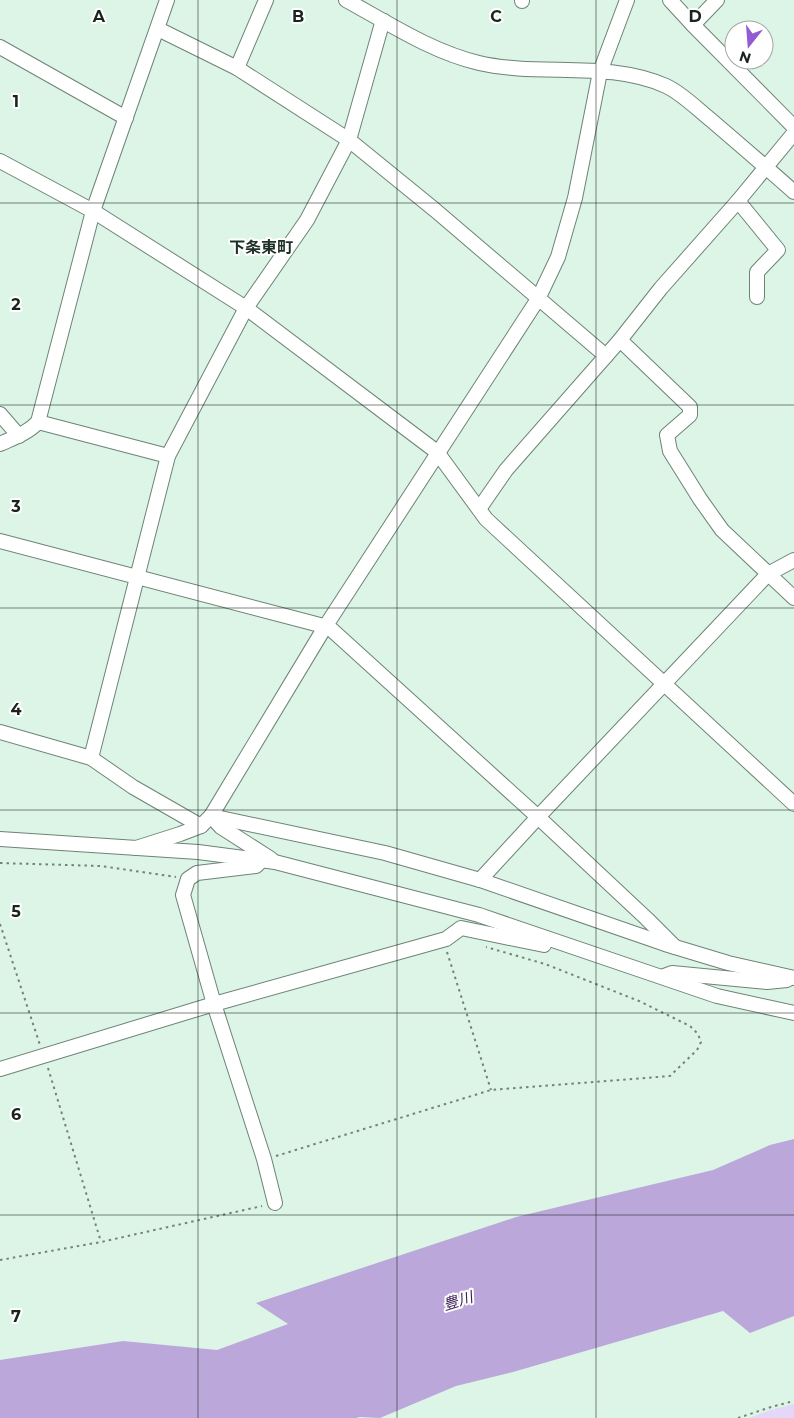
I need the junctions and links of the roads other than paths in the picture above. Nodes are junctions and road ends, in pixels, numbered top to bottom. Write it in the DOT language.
graph roads {
  1 [pos="168,0"];
  2 [pos="266,0"];
  3 [pos="346,0"];
  4 [pos="627,0"];
  5 [pos="670,0"];
  6 [pos="717,0"];
  7 [pos="384,21"];
  8 [pos="693,25"];
  9 [pos="158,29"];
  10 [pos="3,54"];
  11 [pos="237,68"];
  12 [pos="600,72"];
  13 [pos="126,118"];
  14 [pos="794,127"];
  15 [pos="794,133"];
  16 [pos="349,140"];
  17 [pos="0,161"];
  18 [pos="766,166"];
  19 [pos="794,192"];
  20 [pos="738,201"];
  21 [pos="93,211"];
  22 [pos="757,297"];
  23 [pos="538,298"];
  24 [pos="246,308"];
  25 [pos="620,340"];
  26 [pos="606,356"];
  27 [pos="0,414"];
  28 [pos="38,422"];
  29 [pos="19,436"];
  30 [pos="0,444"];
  31 [pos="437,452"];
  32 [pos="168,456"];
  33 [pos="479,509"];
  34 [pos="0,541"];
  35 [pos="794,560"];
  36 [pos="768,574"];
  37 [pos="137,577"];
  38 [pos="794,598"];
  39 [pos="325,627"];
  40 [pos="663,684"];
  41 [pos="0,732"];
  42 [pos="91,758"];
  43 [pos="794,804"];
  44 [pos="211,816"];
  45 [pos="538,817"];
  46 [pos="201,826"];
  47 [pos="0,839"];
  48 [pos="136,848"];
  49 [pos="269,861"];
  50 [pos="480,880"];
  51 [pos="570,946"];
  52 [pos="675,947"];
  53 [pos="661,978"];
  54 [pos="794,978"];
  55 [pos="214,1004"];
  56 [pos="794,1013"];
  57 [pos="0,1069"];
  58 [pos="276,1203"];
  1 -- 9 [label="street"];
  2 -- 11 [label="street"];
  3 -- 7 [label="street"];
  4 -- 12 [label="street"];
  5 -- 8 [label="street"];
  6 -- 8 [label="street"];
  7 -- 12 [label="street"];
  7 -- 16 [label="street"];
  8 -- 14 [label="street"];
  9 -- 11 [label="street"];
  9 -- 13 [label="street"];
  10 -- 13 [label="street"];
  11 -- 16 [label="street"];
  12 -- 18 [label="street"];
  12 -- 23 [label="street"];
  13 -- 21 [label="street"];
  15 -- 18 [label="street"];
  16 -- 23 [label="street"];
  16 -- 24 [label="street"];
  17 -- 21 [label="street"];
  18 -- 19 [label="street"];
  18 -- 20 [label="street"];
  20 -- 22 [label="street"];
  20 -- 25 [label="street"];
  21 -- 24 [label="street"];
  21 -- 28 [label="street"];
  23 -- 26 [label="street"];
  23 -- 31 [label="street"];
  24 -- 31 [label="street"];
  24 -- 32 [label="street"];
  25 -- 26 [label="street"];
  25 -- 36 [label="street"];
  26 -- 33 [label="street"];
  27 -- 29 [label="street"];
  28 -- 29 [label="street"];
  28 -- 32 [label="street"];
  29 -- 30 [label="street"];
  31 -- 33 [label="street"];
  31 -- 39 [label="street"];
  32 -- 37 [label="street"];
  33 -- 40 [label="street"];
  34 -- 37 [label="street"];
  35 -- 36 [label="street"];
  36 -- 38 [label="street"];
  36 -- 40 [label="street"];
  37 -- 39 [label="street"];
  37 -- 42 [label="street"];
  39 -- 44 [label="street"];
  39 -- 45 [label="street"];
  40 -- 43 [label="street"];
  40 -- 45 [label="street"];
  41 -- 42 [label="street"];
  42 -- 46 [label="street"];
  44 -- 46 [label="street"];
  44 -- 49 [label="street"];
  44 -- 50 [label="street"];
  45 -- 50 [label="street"];
  45 -- 52 [label="street"];
  46 -- 48 [label="street"];
  47 -- 48 [label="street"];
  48 -- 49 [label="street"];
  49 -- 51 [label="street"];
  49 -- 55 [label="street"];
  50 -- 52 [label="street"];
  51 -- 53 [label="street"];
  51 -- 55 [label="street"];
  52 -- 54 [label="street"];
  53 -- 54 [label="street"];
  53 -- 56 [label="street"];
  55 -- 57 [label="street"];
  55 -- 58 [label="street"];
}
